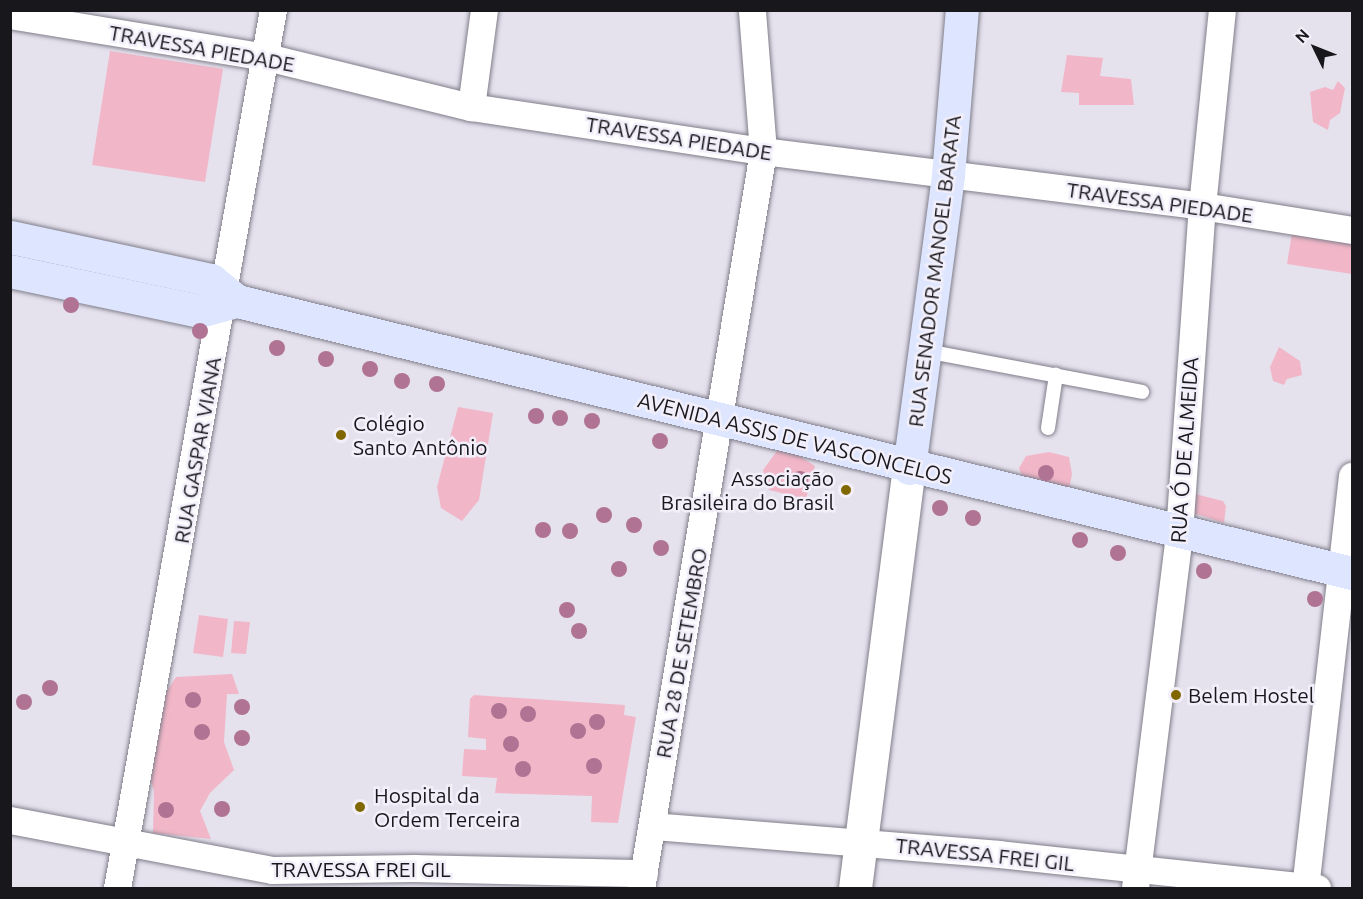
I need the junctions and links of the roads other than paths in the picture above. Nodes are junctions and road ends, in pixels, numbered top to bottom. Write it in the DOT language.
graph roads {
  1 [pos="273,10"];
  2 [pos="484,10"];
  3 [pos="752,10"];
  4 [pos="962,10"];
  5 [pos="1222,10"];
  6 [pos="10,15"];
  7 [pos="267,57"];
  8 [pos="471,107"];
  9 [pos="763,151"];
  10 [pos="948,175"];
  11 [pos="1202,206"];
  12 [pos="1353,230"];
  13 [pos="10,237"];
  14 [pos="10,271"];
  15 [pos="229,300"];
  16 [pos="926,351"];
  17 [pos="1056,375"];
  18 [pos="1142,392"];
  19 [pos="721,417"];
  20 [pos="1048,428"];
  21 [pos="909,468"];
  22 [pos="1353,476"];
  23 [pos="1179,533"];
  24 [pos="1346,571"];
  25 [pos="10,820"];
  26 [pos="652,826"];
  27 [pos="125,840"];
  28 [pos="859,842"];
  29 [pos="272,879"];
  30 [pos="1136,879"];
  31 [pos="643,881"];
  32 [pos="117,888"];
  33 [pos="855,888"];
  34 [pos="1309,888"];
  1 -- 7 [label="street, RUA GASPAR VIANA"];
  2 -- 8 [label="street"];
  3 -- 9 [label="street, RUA 28 DE SETEMBRO"];
  4 -- 10 [label="main road, RUA SENADOR MANOEL BARATA"];
  5 -- 11 [label="street, RUA Ó DE ALMEIDA"];
  6 -- 7 [label="street, TRAVESSA PIEDADE"];
  7 -- 8 [label="street, TRAVESSA PIEDADE"];
  7 -- 15 [label="street, RUA GASPAR VIANA"];
  8 -- 9 [label="street, TRAVESSA PIEDADE"];
  9 -- 10 [label="street, TRAVESSA PIEDADE"];
  9 -- 19 [label="street, RUA 28 DE SETEMBRO"];
  10 -- 11 [label="street, TRAVESSA PIEDADE"];
  10 -- 16 [label="main road, RUA SENADOR MANOEL BARATA"];
  11 -- 12 [label="street, TRAVESSA PIEDADE"];
  11 -- 23 [label="street, RUA Ó DE ALMEIDA"];
  13 -- 15 [label="main road, AVENIDA ASSIS DE VASCONCELOS"];
  14 -- 15 [label="main road, AVENIDA ASSIS DE VASCONCELOS"];
  15 -- 19 [label="main road, AVENIDA ASSIS DE VASCONCELOS"];
  15 -- 27 [label="street, RUA GASPAR VIANA"];
  16 -- 17 [label="lane"];
  16 -- 21 [label="main road, RUA SENADOR MANOEL BARATA"];
  17 -- 18 [label="lane"];
  17 -- 20 [label="lane"];
  19 -- 21 [label="main road, AVENIDA ASSIS DE VASCONCELOS"];
  19 -- 26 [label="street, RUA 28 DE SETEMBRO"];
  21 -- 23 [label="main road, AVENIDA ASSIS DE VASCONCELOS"];
  21 -- 28 [label="main road, RUA SENADOR MANOEL BARATA"];
  22 -- 24 [label="street"];
  23 -- 24 [label="main road, AVENIDA ASSIS DE VASCONCELOS"];
  23 -- 30 [label="street, RUA Ó DE ALMEIDA"];
  24 -- 34 [label="street"];
  25 -- 27 [label="street, TRAVESSA FREI GIL"];
  26 -- 28 [label="street, TRAVESSA FREI GIL"];
  26 -- 31 [label="street, RUA 28 DE SETEMBRO"];
  27 -- 29 [label="street, TRAVESSA FREI GIL"];
  27 -- 32 [label="street, RUA GASPAR VIANA"];
  28 -- 30 [label="street, TRAVESSA FREI GIL"];
  28 -- 33 [label="main road, RUA SENADOR MANOEL BARATA"];
  29 -- 31 [label="street, TRAVESSA FREI GIL"];
  30 -- 34 [label="street, TRAVESSA FREI GIL"];
}
